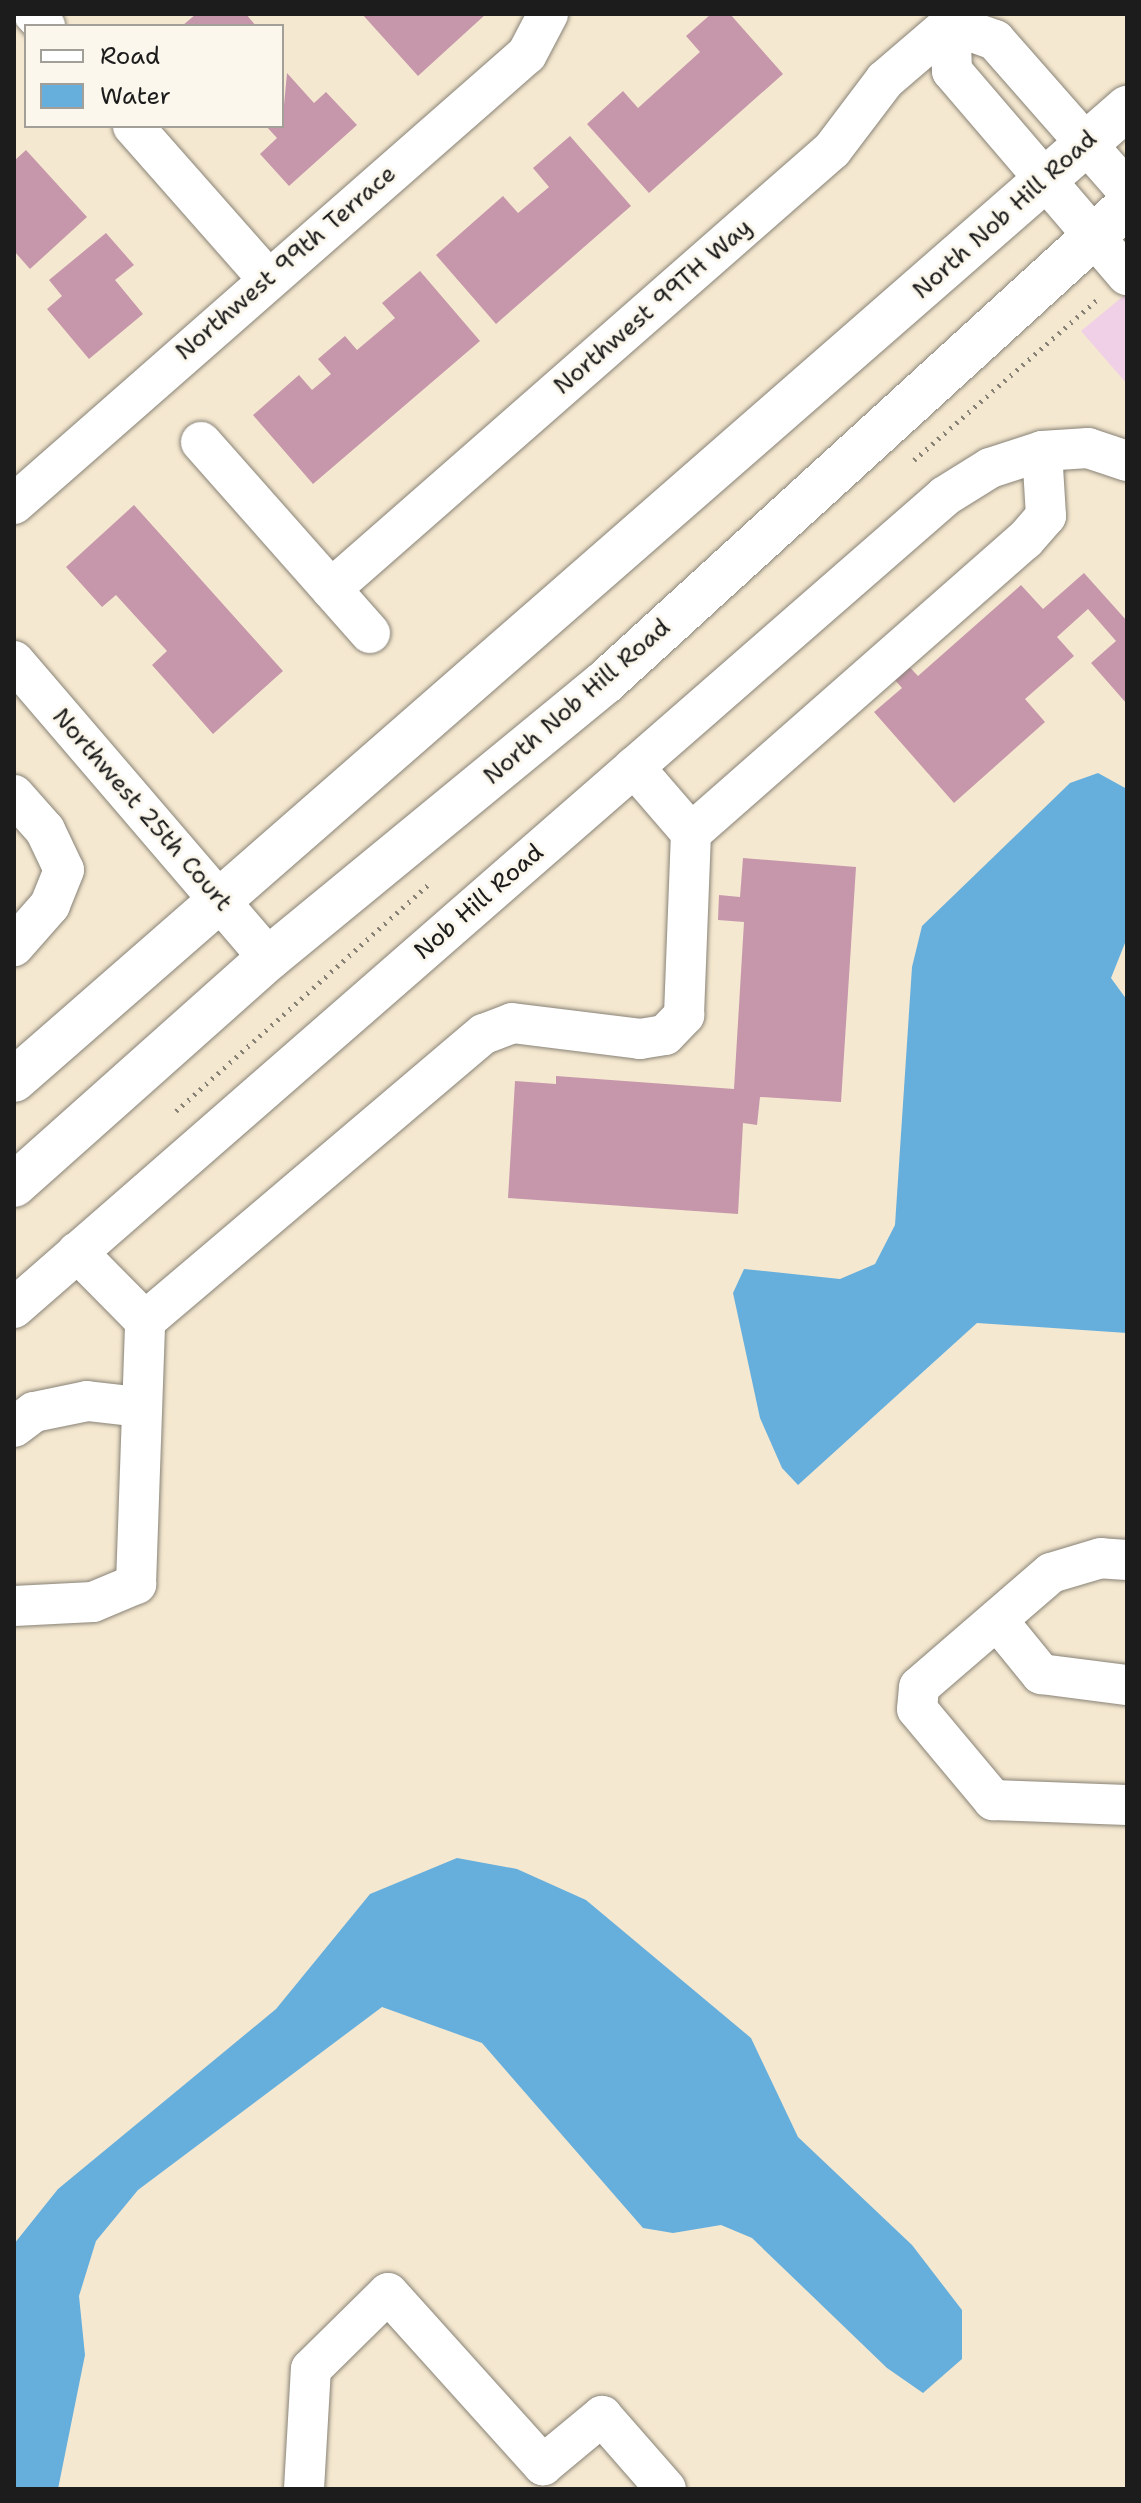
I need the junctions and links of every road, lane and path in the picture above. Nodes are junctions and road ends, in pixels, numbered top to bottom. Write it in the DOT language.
graph roads {
  1 [pos="548,14"];
  2 [pos="954,17"];
  3 [pos="1127,108"];
  4 [pos="135,128"];
  5 [pos="1086,144"];
  6 [pos="1043,182"];
  7 [pos="1127,190"];
  8 [pos="1127,206"];
  9 [pos="1092,237"];
  10 [pos="1127,275"];
  11 [pos="267,278"];
  12 [pos="201,442"];
  13 [pos="1042,451"];
  14 [pos="1127,461"];
  15 [pos="14,504"];
  16 [pos="331,589"];
  17 [pos="370,633"];
  18 [pos="14,661"];
  19 [pos="634,767"];
  20 [pos="14,795"];
  21 [pos="691,833"];
  22 [pos="221,901"];
  23 [pos="14,946"];
  24 [pos="269,958"];
  25 [pos="14,1080"];
  26 [pos="14,1185"];
  27 [pos="77,1252"];
  28 [pos="14,1308"];
  29 [pos="145,1321"];
  30 [pos="140,1407"];
  31 [pos="14,1427"];
  32 [pos="1127,1560"];
  33 [pos="14,1606"];
  34 [pos="997,1620"];
  35 [pos="1127,1685"];
  36 [pos="1127,1805"];
  37 [pos="543,2477"];
  38 [pos="304,2489"];
  39 [pos="666,2489"];
  1 -- 11 [label="street, Northwest 99th Terrace"];
  2 -- 5 [label="street"];
  2 -- 6 [label="street"];
  2 -- 16 [label="street, Northwest 99TH Way"];
  3 -- 5 [label="main road, North Nob Hill Road"];
  4 -- 11 [label="street"];
  5 -- 6 [label="main road, North Nob Hill Road"];
  5 -- 7 [label="street"];
  6 -- 9 [label="street"];
  6 -- 22 [label="main road, North Nob Hill Road"];
  8 -- 9 [label="main road, North Nob Hill Road"];
  9 -- 10 [label="street"];
  9 -- 24 [label="main road, North Nob Hill Road"];
  11 -- 15 [label="street, Northwest 99th Terrace"];
  12 -- 16 [label="street"];
  13 -- 14 [label="street, Nob Hill Road"];
  13 -- 19 [label="street, Nob Hill Road"];
  13 -- 21 [label="street"];
  16 -- 17 [label="street"];
  18 -- 22 [label="street, Northwest 25th Court"];
  19 -- 21 [label="street"];
  19 -- 27 [label="street, Nob Hill Road"];
  20 -- 23 [label="street"];
  21 -- 29 [label="street"];
  22 -- 24 [label="street, Northwest 25th Court"];
  22 -- 25 [label="main road, North Nob Hill Road"];
  24 -- 26 [label="main road, North Nob Hill Road"];
  27 -- 28 [label="street, Nob Hill Road"];
  27 -- 29 [label="street"];
  29 -- 30 [label="street"];
  30 -- 31 [label="street"];
  30 -- 33 [label="street"];
  32 -- 34 [label="street"];
  34 -- 35 [label="street"];
  34 -- 36 [label="street"];
  37 -- 38 [label="street"];
  37 -- 39 [label="street"];
}
